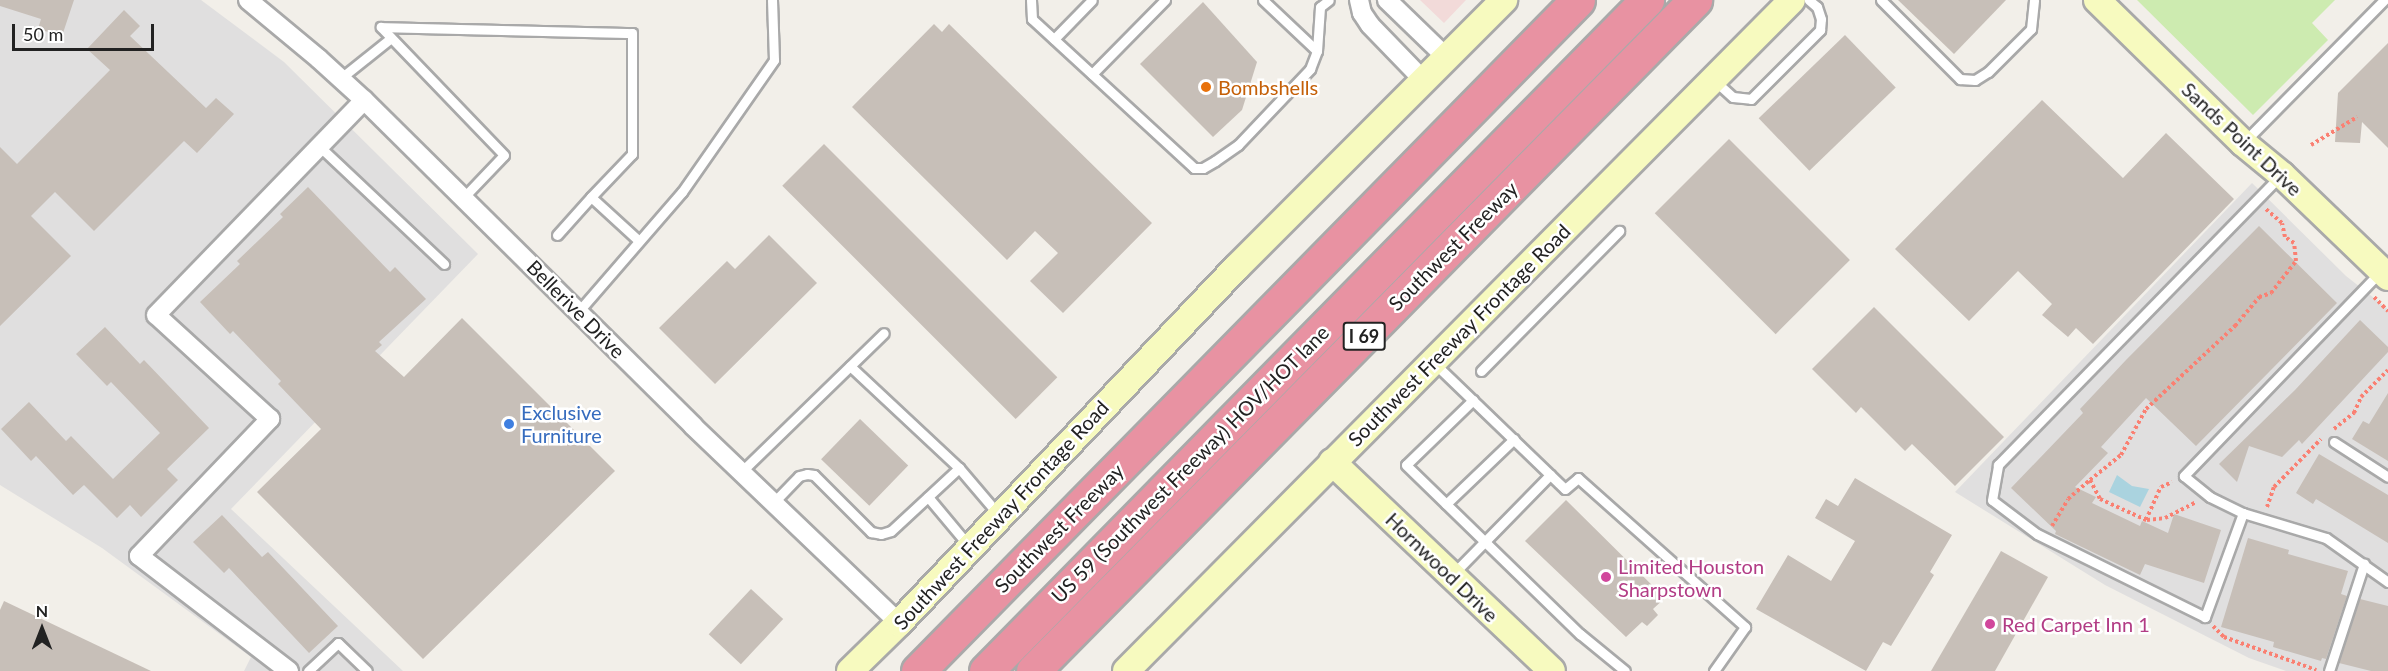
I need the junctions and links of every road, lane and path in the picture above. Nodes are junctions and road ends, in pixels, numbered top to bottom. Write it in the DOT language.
graph roads {
  1 [pos="248,0"];
  2 [pos="772,0"];
  3 [pos="1031,0"];
  4 [pos="1092,0"];
  5 [pos="1164,0"];
  6 [pos="1263,0"];
  7 [pos="1311,0"];
  8 [pos="1329,0"];
  9 [pos="1359,0"];
  10 [pos="1387,0"];
  11 [pos="1504,0"];
  12 [pos="1578,0"];
  13 [pos="1647,0"];
  14 [pos="1695,0"];
  15 [pos="1792,0"];
  16 [pos="1809,0"];
  17 [pos="1881,0"];
  18 [pos="2034,0"];
  19 [pos="2097,0"];
  20 [pos="2384,0"];
  21 [pos="1320,9"];
  22 [pos="391,38"];
  23 [pos="1054,39"];
  24 [pos="1317,51"];
  25 [pos="1447,58"];
  26 [pos="1092,74"];
  27 [pos="341,78"];
  28 [pos="1713,80"];
  29 [pos="1424,81"];
  30 [pos="364,100"];
  31 [pos="2357,117"];
  32 [pos="2243,143"];
  33 [pos="2311,145"];
  34 [pos="319,146"];
  35 [pos="2282,175"];
  36 [pos="591,197"];
  37 [pos="463,198"];
  38 [pos="2256,201"];
  39 [pos="1619,231"];
  40 [pos="557,236"];
  41 [pos="639,241"];
  42 [pos="444,264"];
  43 [pos="2378,278"];
  44 [pos="2388,311"];
  45 [pos="578,312"];
  46 [pos="884,333"];
  47 [pos="1433,361"];
  48 [pos="850,366"];
  49 [pos="2388,370"];
  50 [pos="1481,371"];
  51 [pos="1473,400"];
  52 [pos="1514,440"];
  53 [pos="2334,442"];
  54 [pos="1332,462"];
  55 [pos="959,468"];
  56 [pos="741,472"];
  57 [pos="1550,475"];
  58 [pos="2184,476"];
  59 [pos="2388,477"];
  60 [pos="2090,480"];
  61 [pos="2207,494"];
  62 [pos="928,497"];
  63 [pos="773,503"];
  64 [pos="1446,504"];
  65 [pos="2243,513"];
  66 [pos="1000,516"];
  67 [pos="2263,519"];
  68 [pos="2146,520"];
  69 [pos="2045,538"];
  70 [pos="1485,542"];
  71 [pos="971,548"];
  72 [pos="2364,564"];
  73 [pos="1451,576"];
  74 [pos="2388,582"];
  75 [pos="2205,617"];
  76 [pos="899,623"];
  77 [pos="289,671"];
  78 [pos="308,671"];
  79 [pos="366,671"];
  80 [pos="850,671"];
  81 [pos="918,671"];
  82 [pos="986,671"];
  83 [pos="1033,671"];
  84 [pos="1126,671"];
  85 [pos="1552,671"];
  86 [pos="1624,671"];
  87 [pos="1714,671"];
  88 [pos="2321,671"];
  89 [pos="2329,671"];
  1 -- 27 [label="street, Bellerive Drive"];
  2 -- 41 [label="lane"];
  3 -- 23 [label="lane"];
  4 -- 23 [label="lane"];
  5 -- 26 [label="lane"];
  6 -- 24 [label="lane"];
  7 -- 21 [label="lane"];
  8 -- 21 [label="lane"];
  9 -- 29 [label="street"];
  10 -- 25 [label="street"];
  11 -- 25 [label="main road, Southwest Freeway Frontage Road"];
  12 -- 81 [label="highway, Southwest Freeway"];
  13 -- 82 [label="highway, US 59 (Southwest Freeway) HOV/HOT lane"];
  14 -- 83 [label="highway, Southwest Freeway / I 69"];
  15 -- 28 [label="main road, Southwest Freeway Frontage Road"];
  16 -- 28 [label="lane"];
  17 -- 18 [label="lane"];
  19 -- 32 [label="main road, Sands Point Drive"];
  20 -- 32 [label="lane"];
  21 -- 24 [label="lane"];
  22 -- 27 [label="lane"];
  22 -- 36 [label="lane"];
  22 -- 37 [label="lane"];
  23 -- 26 [label="lane"];
  24 -- 26 [label="lane"];
  25 -- 29 [label="main road, Southwest Freeway Frontage Road"];
  27 -- 30 [label="street, Bellerive Drive"];
  28 -- 47 [label="main road, Southwest Freeway Frontage Road"];
  29 -- 66 [label="main road, Southwest Freeway Frontage Road"];
  30 -- 34 [label="street"];
  30 -- 37 [label="street, Bellerive Drive"];
  31 -- 33 [label="path"];
  32 -- 35 [label="main road, Sands Point Drive"];
  34 -- 42 [label="lane"];
  34 -- 77 [label="street"];
  35 -- 38 [label="lane"];
  35 -- 43 [label="main road, Sands Point Drive"];
  36 -- 40 [label="lane"];
  36 -- 41 [label="lane"];
  37 -- 45 [label="street, Bellerive Drive"];
  38 -- 60 [label="path"];
  38 -- 69 [label="lane"];
  39 -- 50 [label="lane"];
  41 -- 45 [label="lane"];
  43 -- 44 [label="path"];
  43 -- 58 [label="lane"];
  45 -- 56 [label="street, Bellerive Drive"];
  46 -- 48 [label="lane"];
  47 -- 51 [label="lane"];
  47 -- 54 [label="main road, Southwest Freeway Frontage Road"];
  48 -- 55 [label="lane"];
  48 -- 56 [label="lane"];
  49 -- 67 [label="path"];
  51 -- 52 [label="lane"];
  51 -- 64 [label="lane"];
  52 -- 57 [label="lane"];
  52 -- 64 [label="lane"];
  53 -- 59 [label="lane"];
  54 -- 73 [label="main road, Hornwood Drive"];
  54 -- 84 [label="main road, Southwest Freeway Frontage Road"];
  55 -- 62 [label="lane"];
  55 -- 66 [label="lane"];
  56 -- 63 [label="street, Bellerive Drive"];
  57 -- 70 [label="lane"];
  57 -- 87 [label="lane"];
  58 -- 61 [label="lane"];
  58 -- 68 [label="path"];
  60 -- 68 [label="path"];
  60 -- 69 [label="path"];
  61 -- 65 [label="lane"];
  61 -- 68 [label="path"];
  62 -- 63 [label="lane"];
  62 -- 71 [label="lane"];
  63 -- 76 [label="street, Bellerive Drive"];
  64 -- 70 [label="lane"];
  65 -- 67 [label="lane"];
  65 -- 75 [label="lane"];
  66 -- 71 [label="main road, Southwest Freeway Frontage Road"];
  67 -- 72 [label="lane"];
  69 -- 75 [label="lane"];
  70 -- 73 [label="lane"];
  70 -- 86 [label="lane"];
  71 -- 76 [label="main road, Southwest Freeway Frontage Road"];
  72 -- 74 [label="lane"];
  72 -- 89 [label="lane"];
  73 -- 85 [label="main road, Hornwood Drive"];
  75 -- 88 [label="path"];
  76 -- 80 [label="main road, Southwest Freeway Frontage Road"];
  78 -- 79 [label="lane"];
}
